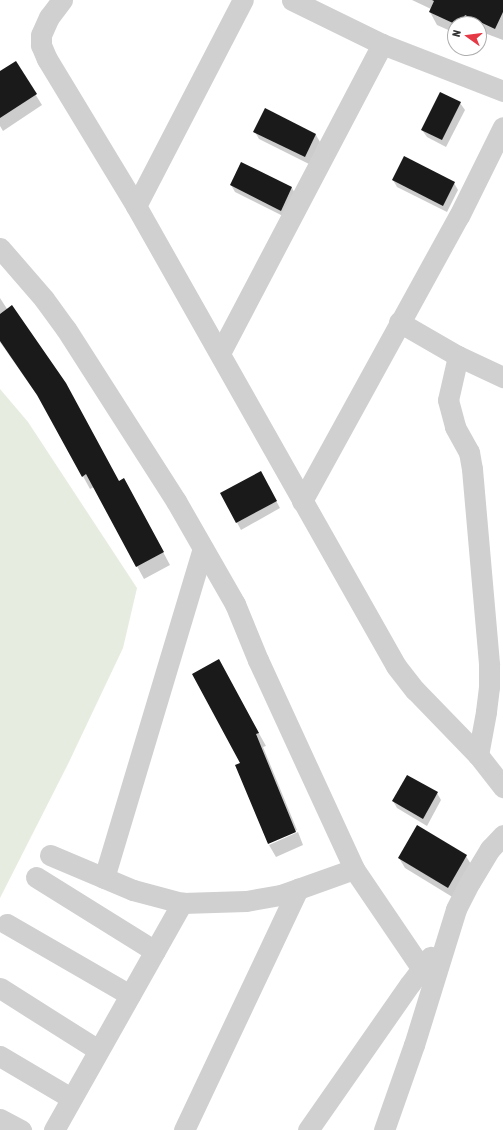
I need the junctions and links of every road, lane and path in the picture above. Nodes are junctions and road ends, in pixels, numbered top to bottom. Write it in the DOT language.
graph roads {
  1 [pos="62,0"];
  2 [pos="243,0"];
  3 [pos="292,0"];
  4 [pos="382,44"];
  5 [pos="503,91"];
  6 [pos="503,127"];
  7 [pos="136,206"];
  8 [pos="0,248"];
  9 [pos="399,322"];
  10 [pos="220,353"];
  11 [pos="458,356"];
  12 [pos="503,377"];
  13 [pos="302,501"];
  14 [pos="203,549"];
  15 [pos="478,755"];
  16 [pos="503,787"];
  17 [pos="503,835"];
  18 [pos="50,855"];
  19 [pos="354,869"];
  20 [pos="36,877"];
  21 [pos="104,878"];
  22 [pos="298,889"];
  23 [pos="182,903"];
  24 [pos="7,924"];
  25 [pos="448,932"];
  26 [pos="155,951"];
  27 [pos="422,969"];
  28 [pos="0,988"];
  29 [pos="130,995"];
  30 [pos="98,1050"];
  31 [pos="0,1056"];
  32 [pos="71,1098"];
  33 [pos="0,1119"];
  34 [pos="21,1130"];
  35 [pos="54,1130"];
  36 [pos="184,1130"];
  37 [pos="308,1130"];
  38 [pos="384,1130"];
  1 -- 7 [label="street"];
  2 -- 7 [label="street"];
  3 -- 4 [label="street"];
  4 -- 5 [label="street"];
  4 -- 10 [label="street"];
  6 -- 9 [label="street"];
  7 -- 10 [label="street"];
  8 -- 14 [label="street"];
  9 -- 11 [label="street"];
  9 -- 13 [label="street"];
  10 -- 13 [label="street"];
  11 -- 12 [label="street"];
  11 -- 15 [label="street"];
  13 -- 15 [label="street"];
  14 -- 19 [label="street"];
  14 -- 21 [label="street"];
  15 -- 16 [label="street"];
  17 -- 25 [label="street"];
  18 -- 21 [label="street"];
  19 -- 22 [label="street"];
  19 -- 27 [label="street"];
  20 -- 26 [label="street"];
  21 -- 23 [label="street"];
  22 -- 23 [label="street"];
  22 -- 36 [label="street"];
  23 -- 26 [label="street"];
  24 -- 29 [label="street"];
  25 -- 27 [label="street"];
  25 -- 38 [label="street"];
  26 -- 29 [label="street"];
  27 -- 37 [label="street"];
  28 -- 30 [label="street"];
  29 -- 30 [label="street"];
  30 -- 32 [label="street"];
  31 -- 32 [label="street"];
  32 -- 35 [label="street"];
  33 -- 34 [label="street"];
}
